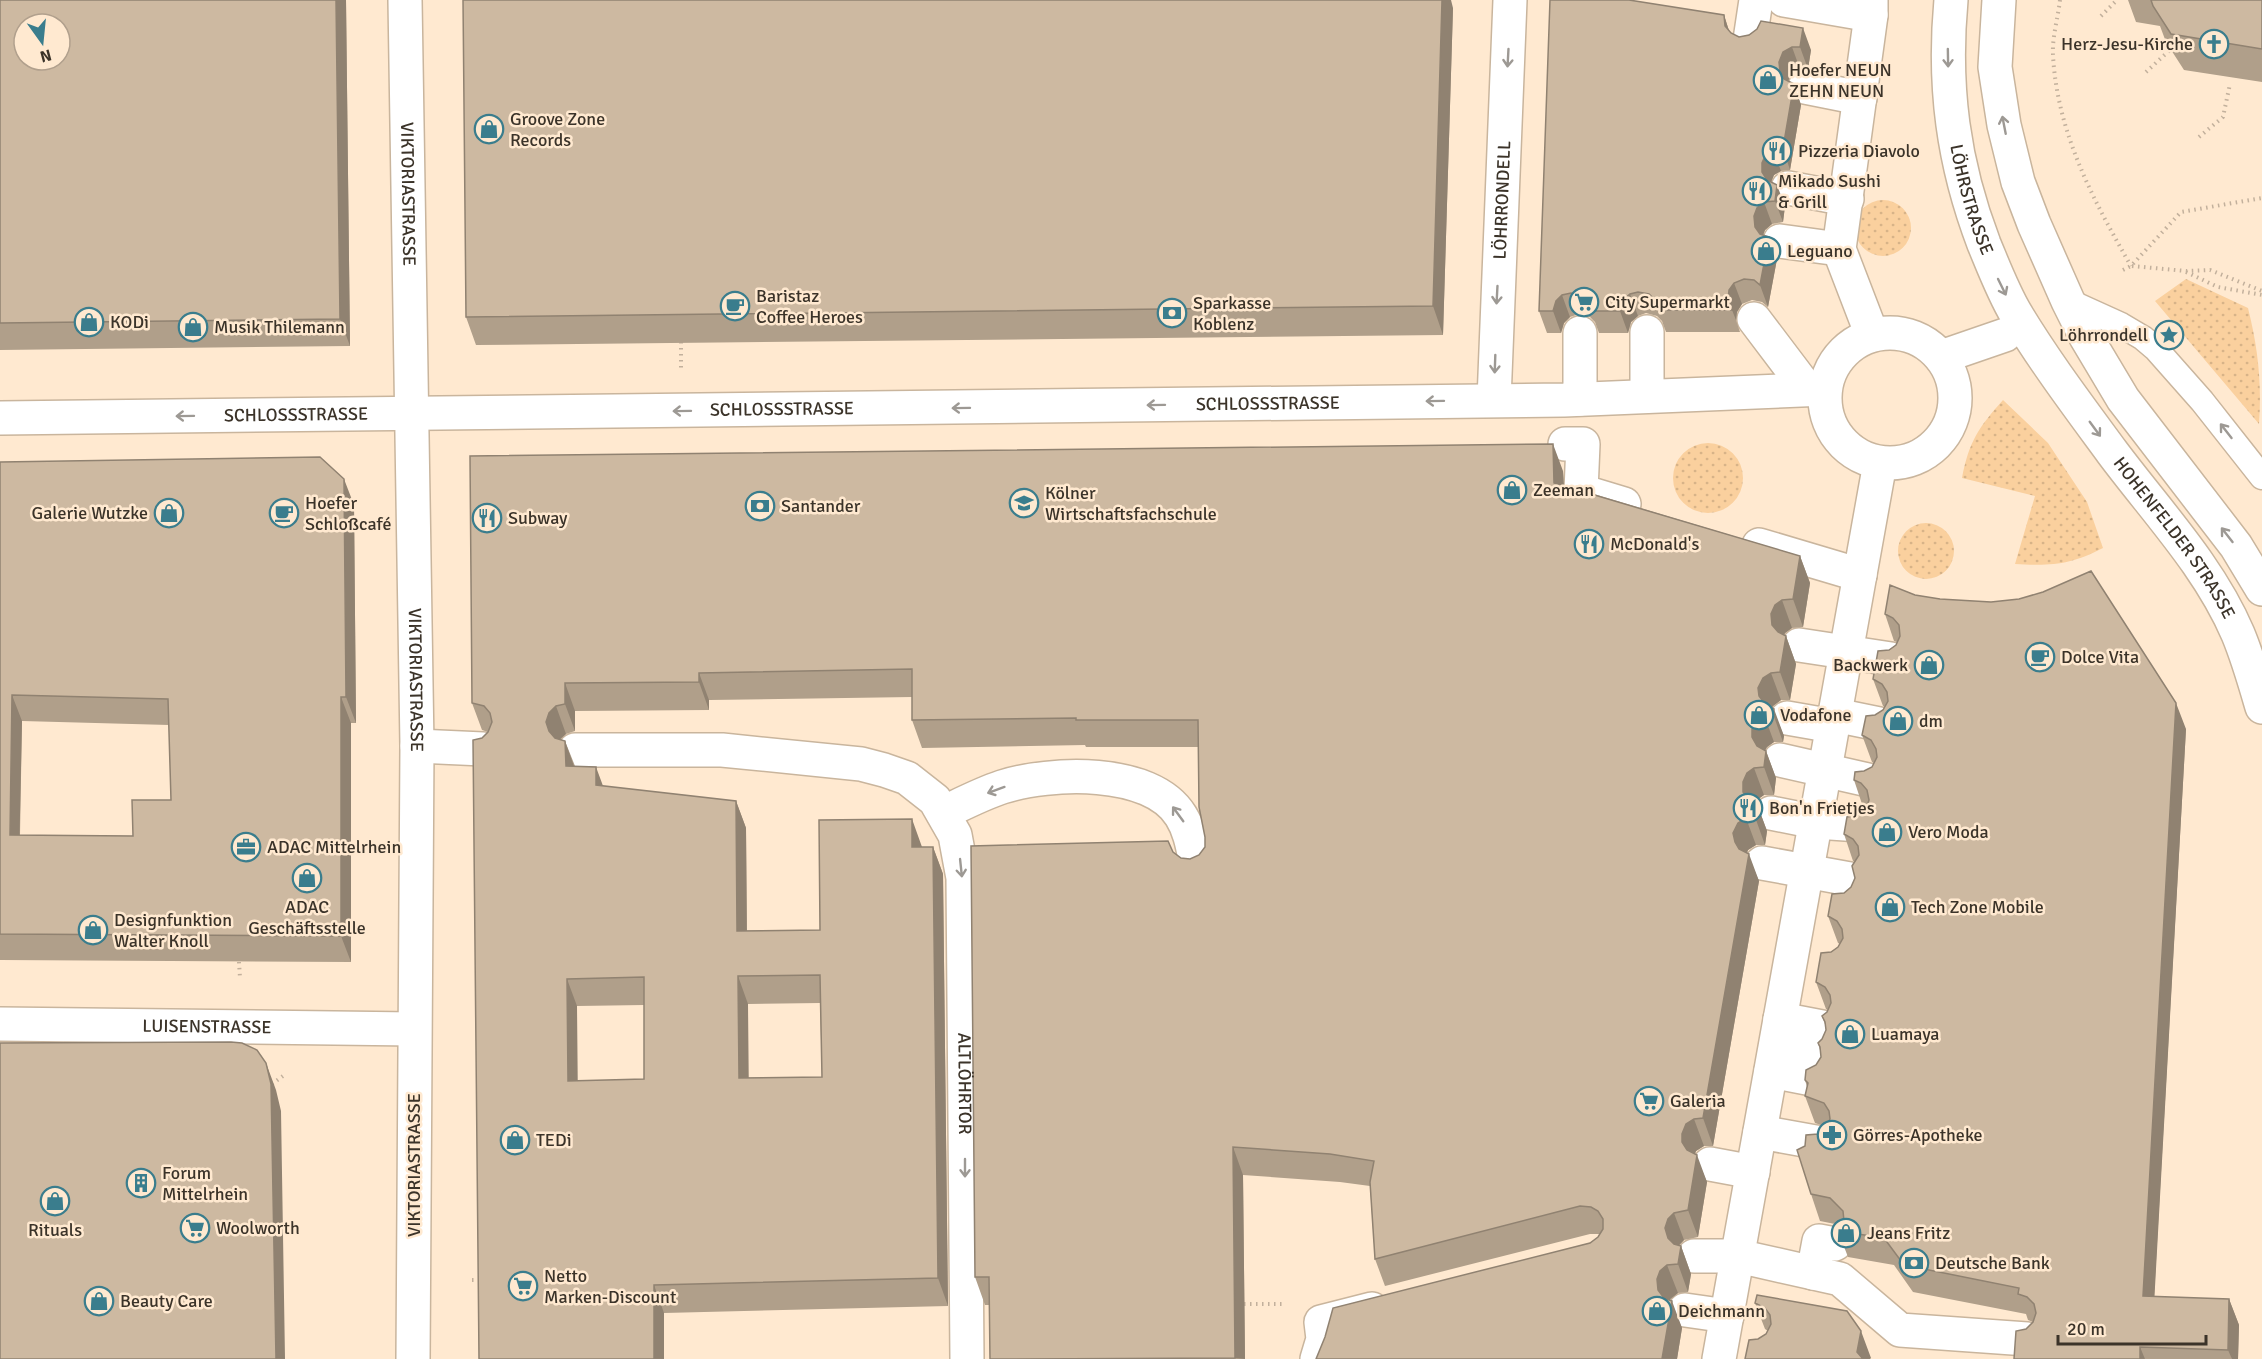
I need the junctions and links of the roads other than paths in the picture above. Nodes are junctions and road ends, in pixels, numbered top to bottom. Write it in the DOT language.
graph roads {
  1 [pos="405,0"];
  2 [pos="1510,0"];
  3 [pos="1756,0"];
  4 [pos="1784,0"];
  5 [pos="1950,0"];
  6 [pos="1999,0"];
  7 [pos="1875,5"];
  8 [pos="1750,40"];
  9 [pos="1805,87"];
  10 [pos="1860,98"];
  11 [pos="1789,180"];
  12 [pos="1848,190"];
  13 [pos="1780,241"];
  14 [pos="1839,249"];
  15 [pos="2068,301"];
  16 [pos="1754,319"];
  17 [pos="1658,332"];
  18 [pos="1580,333"];
  19 [pos="1872,335"];
  20 [pos="2005,335"];
  21 [pos="1941,357"];
  22 [pos="2061,382"];
  23 [pos="1816,389"];
  24 [pos="1658,396"];
  25 [pos="1572,399"];
  26 [pos="1494,400"];
  27 [pos="411,414"];
  28 [pos="0,418"];
  29 [pos="1565,444"];
  30 [pos="1880,463"];
  31 [pos="2262,477"];
  32 [pos="1656,513"];
  33 [pos="1747,550"];
  34 [pos="1860,575"];
  35 [pos="2262,589"];
  36 [pos="1799,645"];
  37 [pos="1846,653"];
  38 [pos="1891,659"];
  39 [pos="2262,707"];
  40 [pos="1787,718"];
  41 [pos="1834,721"];
  42 [pos="1879,724"];
  43 [pos="417,746"];
  44 [pos="483,749"];
  45 [pos="575,750"];
  46 [pos="1780,760"];
  47 [pos="1825,769"];
  48 [pos="1868,780"];
  49 [pos="943,813"];
  50 [pos="1770,813"];
  51 [pos="1816,822"];
  52 [pos="1860,825"];
  53 [pos="1762,863"];
  54 [pos="1197,868"];
  55 [pos="1805,883"];
  56 [pos="1848,891"];
  57 [pos="1792,952"];
  58 [pos="1824,959"];
  59 [pos="0,1024"];
  60 [pos="414,1029"];
  61 [pos="1776,1045"];
  62 [pos="1762,1123"];
  63 [pos="1818,1133"];
  64 [pos="1710,1164"];
  65 [pos="1753,1172"];
  66 [pos="1835,1244"];
  67 [pos="1694,1256"];
  68 [pos="1738,1256"];
  69 [pos="1813,1273"];
  70 [pos="1401,1302"];
  71 [pos="1685,1311"];
  72 [pos="2027,1339"];
  73 [pos="1730,1341"];
  74 [pos="413,1359"];
  75 [pos="967,1359"];
  76 [pos="1317,1359"];
  1 -- 27 [label="street, VIKTORIASTRASSE"];
  2 -- 26 [label="street, LÖHRRONDELL, one-way"];
  3 -- 8 [label="street"];
  4 -- 7 [label="street"];
  5 -- 22 [label="street, LÖHRSTRASSE, one-way"];
  15 -- 6 [label="street, one-way"];
  7 -- 10 [label="street"];
  9 -- 10 [label="street"];
  10 -- 12 [label="street"];
  11 -- 12 [label="street"];
  12 -- 14 [label="street"];
  13 -- 14 [label="street"];
  14 -- 19 [label="street"];
  31 -- 15 [label="lane, one-way"];
  35 -- 15 [label="street, one-way"];
  16 -- 23 [label="street"];
  17 -- 24 [label="street"];
  18 -- 25 [label="street"];
  19 -- 21 [label="street"];
  19 -- 23 [label="street"];
  20 -- 21 [label="street"];
  21 -- 30 [label="street"];
  22 -- 39 [label="street, HOHENFELDER STRASSE, one-way"];
  23 -- 24 [label="street"];
  23 -- 30 [label="street"];
  24 -- 25 [label="street"];
  25 -- 26 [label="street, SCHLOSSSTRASSE"];
  26 -- 27 [label="street, SCHLOSSSTRASSE, one-way"];
  27 -- 28 [label="street, SCHLOSSSTRASSE, one-way"];
  27 -- 43 [label="street, VIKTORIASTRASSE"];
  29 -- 32 [label="street"];
  30 -- 34 [label="street"];
  33 -- 34 [label="street"];
  34 -- 37 [label="street"];
  36 -- 37 [label="street"];
  37 -- 38 [label="street"];
  37 -- 41 [label="street"];
  40 -- 41 [label="street"];
  41 -- 42 [label="street"];
  41 -- 47 [label="street"];
  43 -- 44 [label="street"];
  43 -- 60 [label="street, VIKTORIASTRASSE"];
  45 -- 49 [label="street, ALTLÖHRTOR"];
  46 -- 47 [label="street"];
  47 -- 48 [label="street"];
  47 -- 51 [label="street"];
  54 -- 49 [label="street, one-way"];
  49 -- 75 [label="street, ALTLÖHRTOR, one-way"];
  50 -- 51 [label="street"];
  51 -- 52 [label="street"];
  51 -- 55 [label="street"];
  53 -- 55 [label="street"];
  55 -- 56 [label="street"];
  55 -- 57 [label="street"];
  57 -- 58 [label="street"];
  57 -- 61 [label="street"];
  59 -- 60 [label="street, LUISENSTRASSE"];
  60 -- 74 [label="street, VIKTORIASTRASSE"];
  61 -- 61 [label="street"];
  61 -- 62 [label="street"];
  62 -- 63 [label="street"];
  62 -- 65 [label="street"];
  64 -- 65 [label="street"];
  65 -- 68 [label="street"];
  66 -- 69 [label="street"];
  67 -- 68 [label="street"];
  68 -- 69 [label="street"];
  68 -- 73 [label="street"];
  69 -- 72 [label="street"];
  70 -- 76 [label="street"];
  71 -- 73 [label="street"];
}
